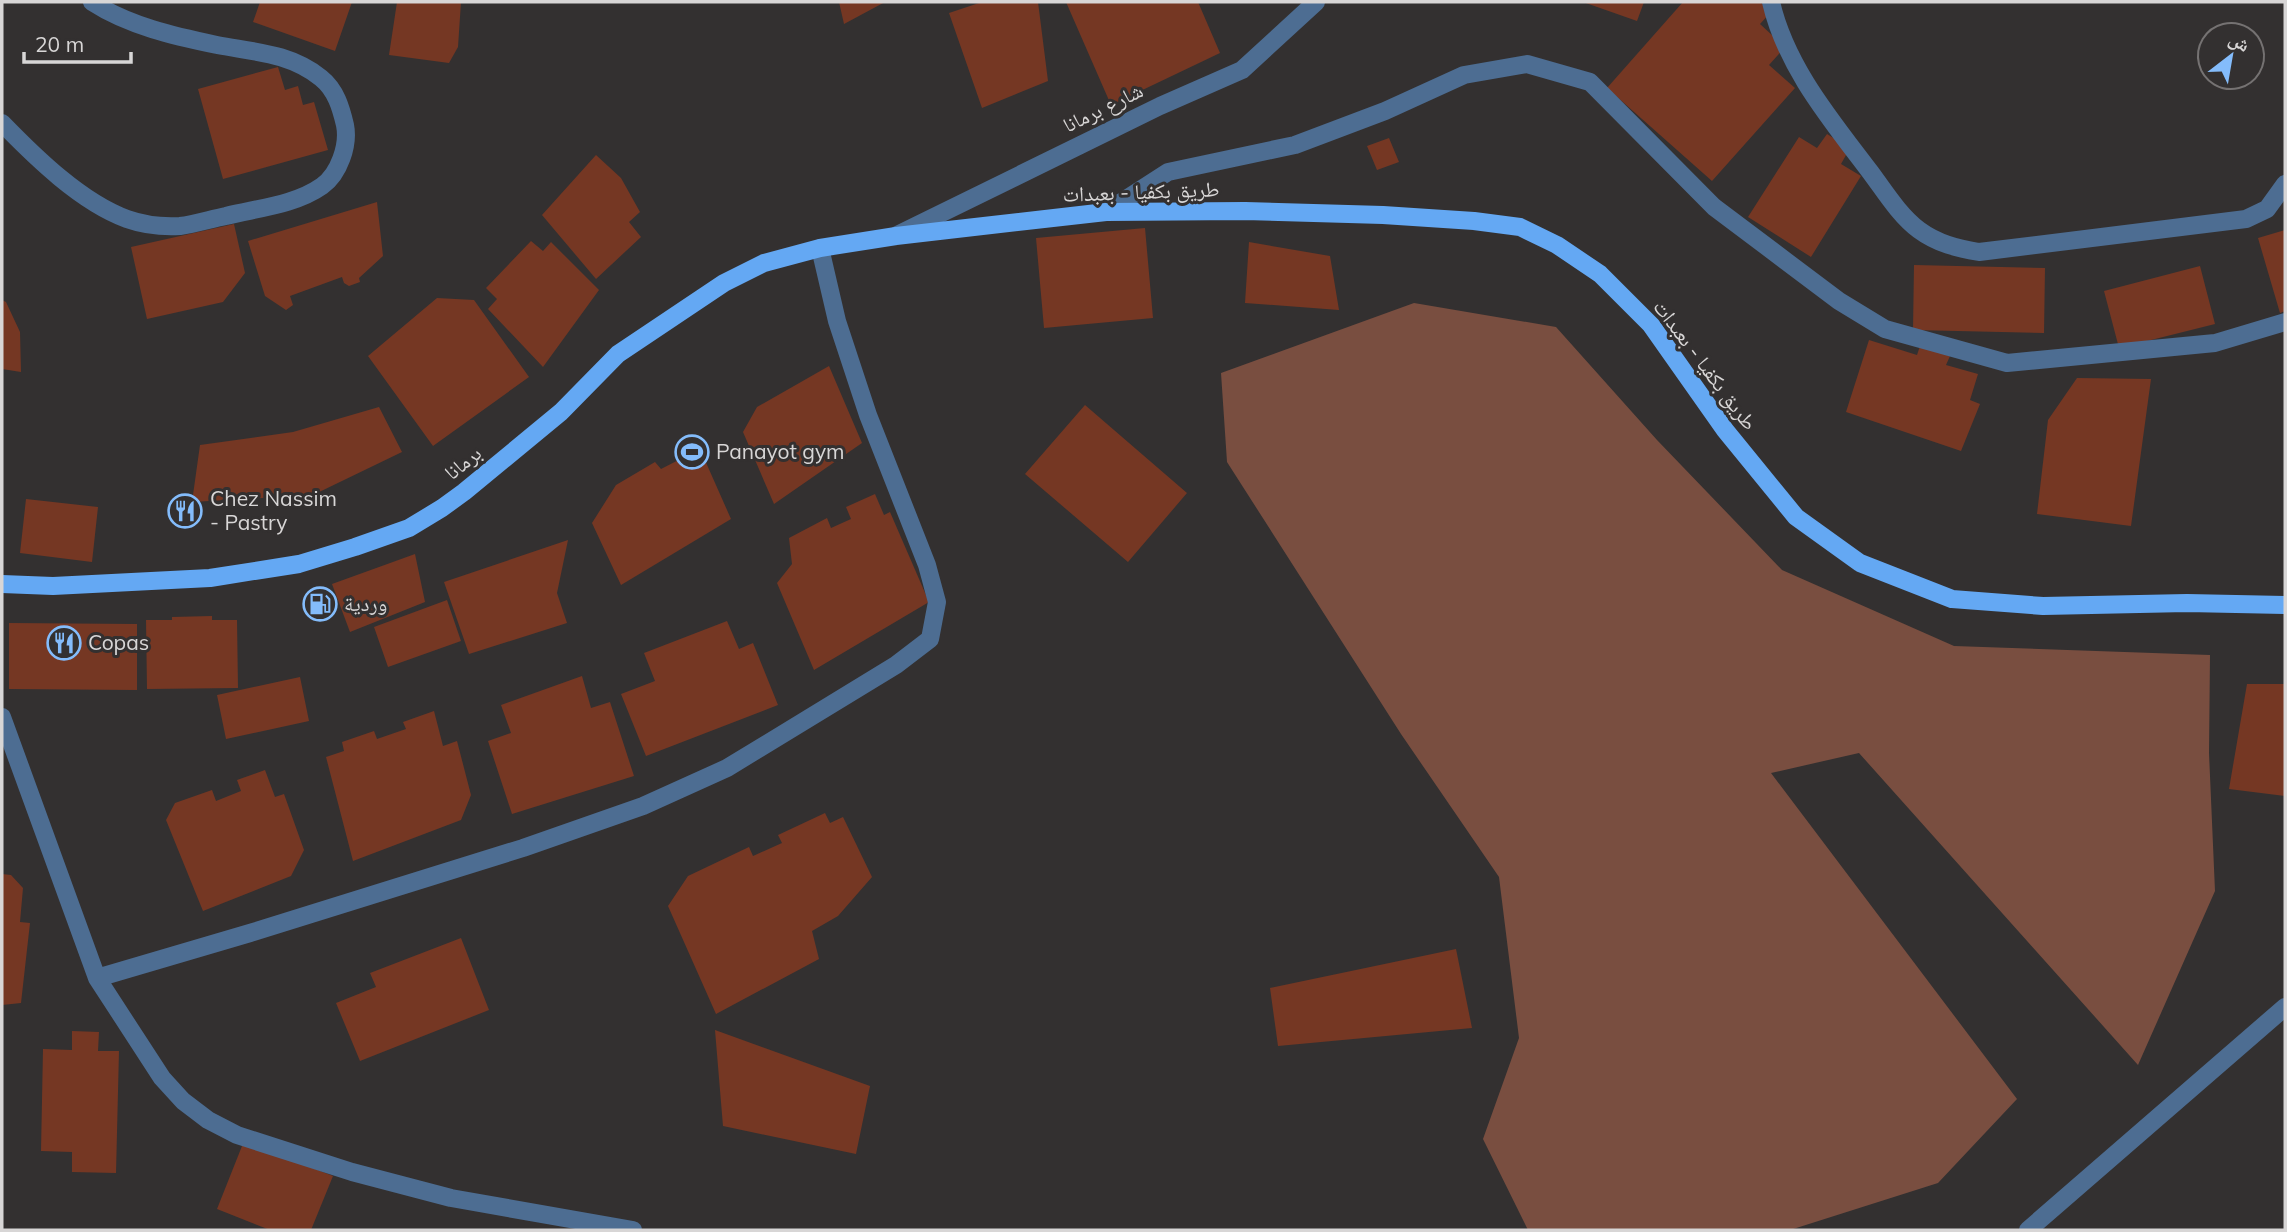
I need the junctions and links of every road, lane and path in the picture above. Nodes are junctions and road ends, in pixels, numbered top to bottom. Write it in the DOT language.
graph roads {
  1 [pos="92,2"];
  2 [pos="1316,2"];
  3 [pos="1771,2"];
  4 [pos="2,123"];
  5 [pos="2285,184"];
  6 [pos="1106,212"];
  7 [pos="896,236"];
  8 [pos="820,248"];
  9 [pos="2285,322"];
  10 [pos="2,584"];
  11 [pos="2285,605"];
  12 [pos="2,717"];
  13 [pos="97,978"];
  14 [pos="2285,1007"];
  15 [pos="633,1230"];
  16 [pos="2028,1230"];
  1 -- 4 [label="street"];
  2 -- 7 [label="street, شارع برمانا"];
  3 -- 5 [label="street"];
  6 -- 7 [label="main road, طريق بكفيا - بعبدات"];
  6 -- 9 [label="street"];
  6 -- 11 [label="main road, طريق بكفيا - بعبدات"];
  7 -- 8 [label="main road, برمانا"];
  8 -- 10 [label="main road, برمانا"];
  8 -- 13 [label="street"];
  12 -- 13 [label="street"];
  13 -- 15 [label="street"];
  14 -- 16 [label="street"];
}
